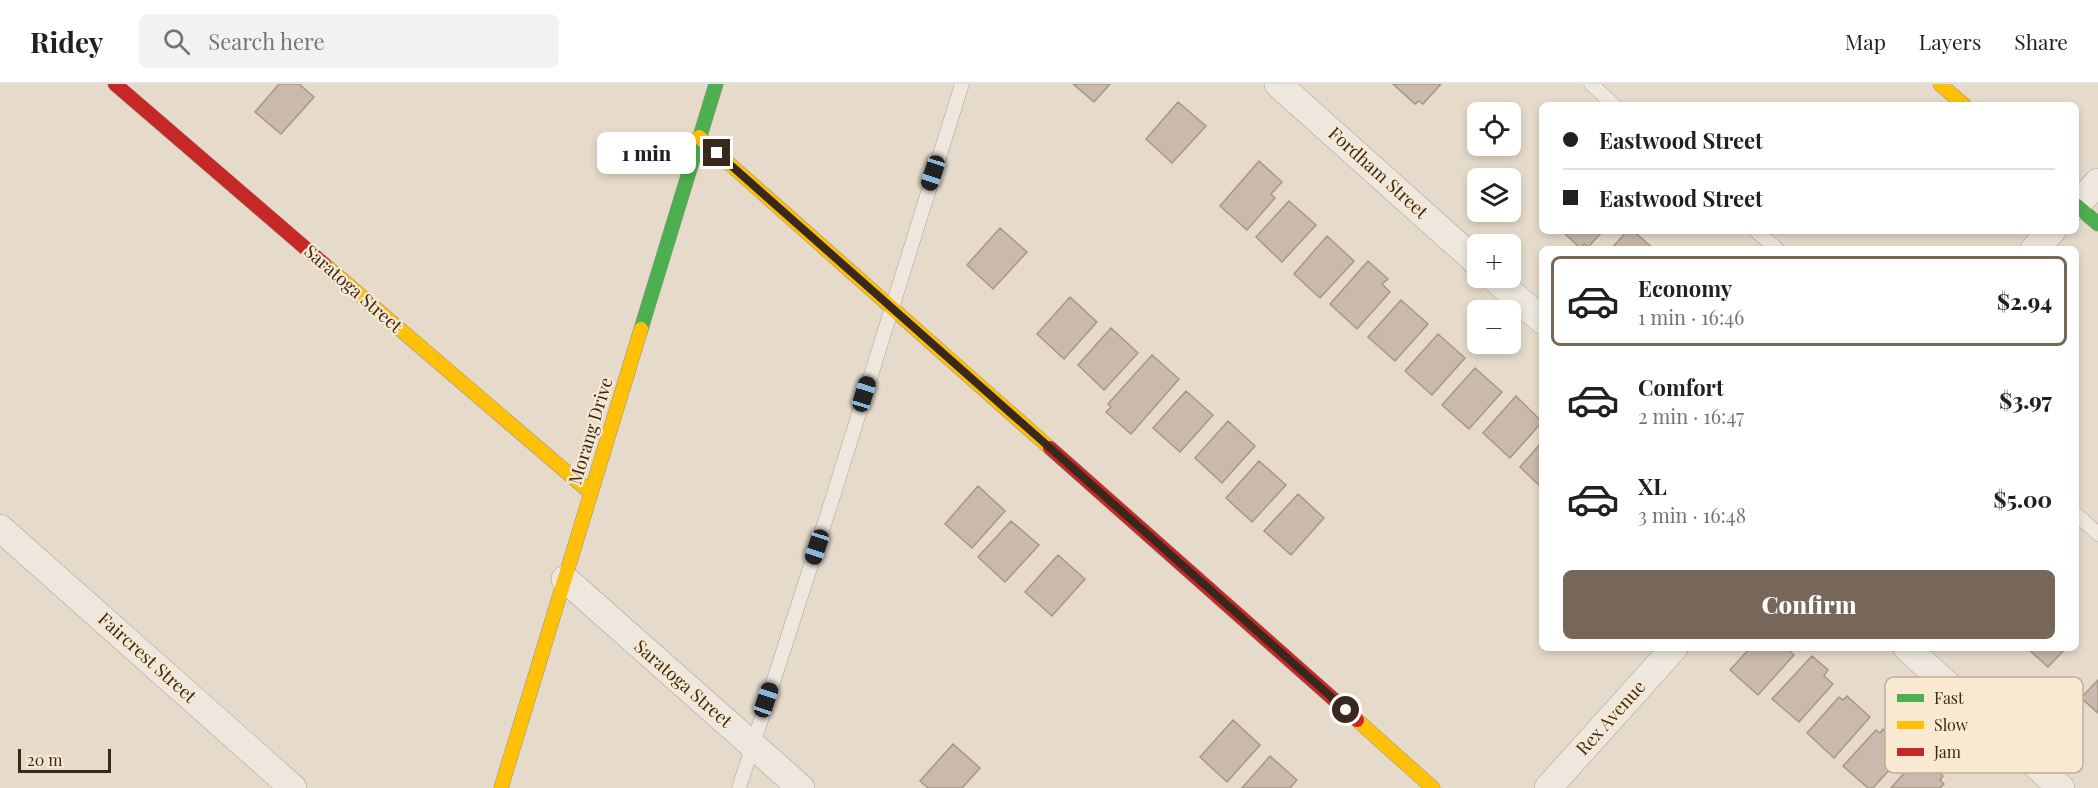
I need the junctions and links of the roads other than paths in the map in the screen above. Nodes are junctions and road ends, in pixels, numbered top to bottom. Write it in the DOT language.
graph roads {
  1 [pos="115,84"];
  2 [pos="715,84"];
  3 [pos="962,84"];
  4 [pos="1278,84"];
  5 [pos="1591,84"];
  6 [pos="1940,84"];
  7 [pos="1611,102"];
  8 [pos="1961,102"];
  9 [pos="699,137"];
  10 [pos="2098,182"];
  11 [pos="2079,203"];
  12 [pos="2079,208"];
  13 [pos="2098,224"];
  14 [pos="1760,234"];
  15 [pos="2049,234"];
  16 [pos="1774,246"];
  17 [pos="2037,246"];
  18 [pos="1467,253"];
  19 [pos="1505,288"];
  20 [pos="891,307"];
  21 [pos="1539,317"];
  22 [pos="591,493"];
  23 [pos="2079,517"];
  24 [pos="0,528"];
  25 [pos="2098,534"];
  26 [pos="565,579"];
  27 [pos="1671,651"];
  28 [pos="1910,651"];
  29 [pos="1939,677"];
  30 [pos="751,744"];
  31 [pos="2044,773"];
  32 [pos="292,788"];
  33 [pos="501,788"];
  34 [pos="739,788"];
  35 [pos="801,788"];
  36 [pos="1433,788"];
  37 [pos="1548,788"];
  38 [pos="2061,788"];
  1 -- 22 [label="street, Saratoga Street"];
  2 -- 9 [label="street, Morang Drive"];
  3 -- 20 [label="lane"];
  4 -- 18 [label="street, Fordham Street"];
  5 -- 7 [label="lane"];
  6 -- 8 [label="street"];
  9 -- 20 [label="street"];
  9 -- 22 [label="street, Morang Drive"];
  10 -- 11 [label="street"];
  12 -- 13 [label="street"];
  14 -- 16 [label="lane"];
  15 -- 17 [label="street"];
  19 -- 21 [label="street"];
  20 -- 30 [label="lane"];
  20 -- 36 [label="street"];
  22 -- 26 [label="street, Morang Drive"];
  23 -- 25 [label="lane"];
  24 -- 32 [label="street, Faircrest Street"];
  26 -- 30 [label="street, Saratoga Street"];
  26 -- 33 [label="street, Morang Drive"];
  27 -- 37 [label="street, Rex Avenue"];
  28 -- 29 [label="street"];
  30 -- 34 [label="lane"];
  30 -- 35 [label="street, Saratoga Street"];
  31 -- 38 [label="street"];
}
